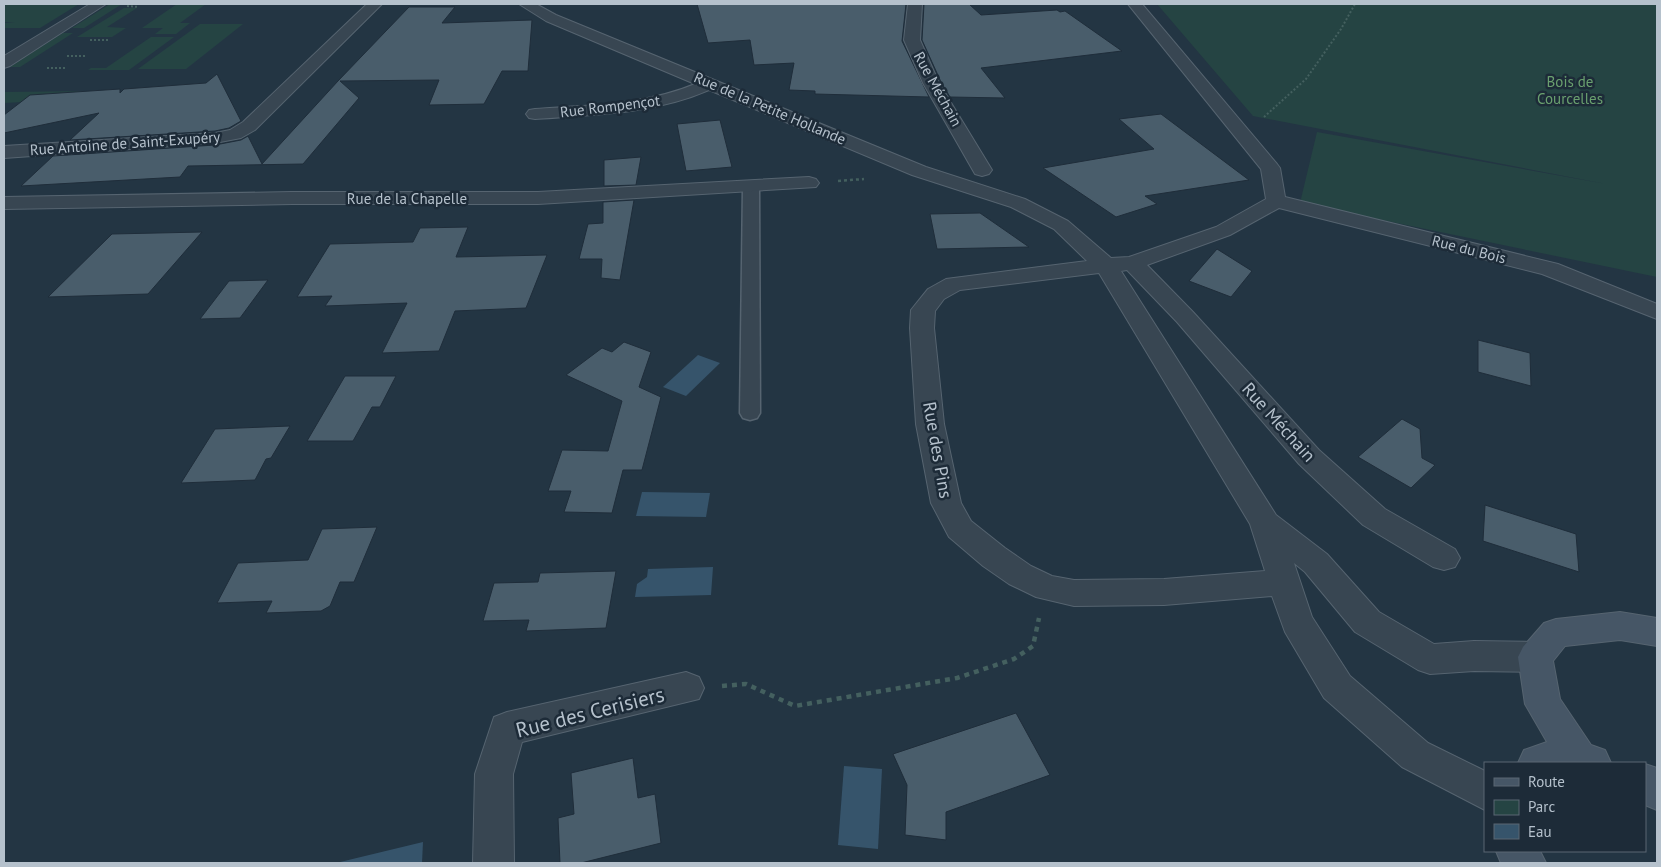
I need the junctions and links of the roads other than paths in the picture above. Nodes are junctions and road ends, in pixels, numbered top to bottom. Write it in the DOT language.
graph roads {
  1 [pos="99,4"];
  2 [pos="375,4"];
  3 [pos="526,4"];
  4 [pos="915,4"];
  5 [pos="1134,4"];
  6 [pos="4,63"];
  7 [pos="711,83"];
  8 [pos="535,114"];
  9 [pos="4,152"];
  10 [pos="982,170"];
  11 [pos="952,182"];
  12 [pos="809,183"];
  13 [pos="751,187"];
  14 [pos="1276,202"];
  15 [pos="4,203"];
  16 [pos="1018,203"];
  17 [pos="1120,265"];
  18 [pos="1657,312"];
  19 [pos="750,413"];
  20 [pos="1265,523"];
  21 [pos="1444,558"];
  22 [pos="1284,582"];
  23 [pos="1657,632"];
  24 [pos="1535,657"];
  25 [pos="686,688"];
  26 [pos="1586,761"];
  27 [pos="1538,762"];
  28 [pos="1646,783"];
  29 [pos="1484,790"];
  30 [pos="1657,791"];
  31 [pos="1517,852"];
  32 [pos="493,863"];
  33 [pos="1525,863"];
  1 -- 6 [label="street"];
  2 -- 9 [label="street, Rue Antoine de Saint-Exupéry"];
  3 -- 7 [label="street, Rue de la Petite Hollande"];
  4 -- 10 [label="street, Rue Méchain"];
  5 -- 14 [label="street"];
  7 -- 8 [label="street, Rue Rompençot"];
  7 -- 11 [label="street, Rue de la Petite Hollande"];
  10 -- 11 [label="street"];
  10 -- 16 [label="street, Rue Méchain"];
  11 -- 16 [label="street, Rue de la Petite Hollande"];
  12 -- 13 [label="street, Rue de la Chapelle"];
  13 -- 15 [label="street, Rue de la Chapelle"];
  13 -- 19 [label="lane"];
  14 -- 17 [label="street"];
  14 -- 18 [label="street, Rue du Bois"];
  16 -- 17 [label="street, Rue Méchain"];
  17 -- 20 [label="street, Rue Méchain"];
  17 -- 21 [label="street, Rue Méchain"];
  17 -- 22 [label="street, Rue des Pins"];
  20 -- 22 [label="street, Rue Méchain"];
  20 -- 24 [label="street, Rue Méchain"];
  22 -- 29 [label="street, Rue Méchain"];
  23 -- 24 [label="street"];
  24 -- 26 [label="street"];
  25 -- 32 [label="street, Rue des Cerisiers"];
  26 -- 27 [label="street"];
  28 -- 30 [label="street"];
  31 -- 33 [label="street"];
}
